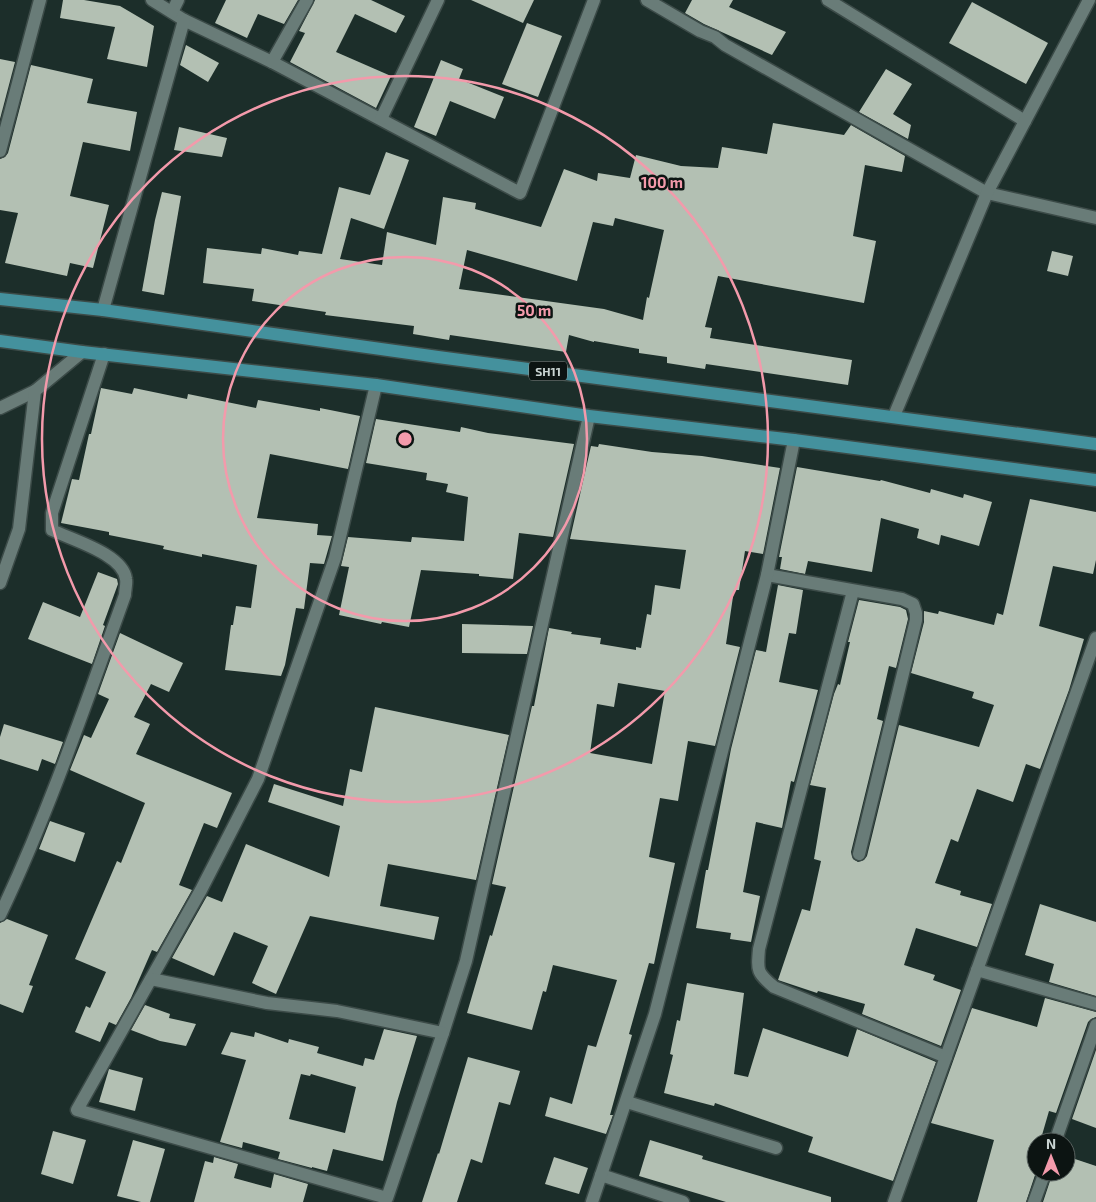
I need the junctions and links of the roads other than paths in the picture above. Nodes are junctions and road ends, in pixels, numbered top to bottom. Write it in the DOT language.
graph roads {
  1 [pos="40,0"];
  2 [pos="152,0"];
  3 [pos="307,0"];
  4 [pos="438,0"];
  5 [pos="594,0"];
  6 [pos="647,0"];
  7 [pos="828,0"];
  8 [pos="1089,0"];
  9 [pos="175,6"];
  10 [pos="184,20"];
  11 [pos="272,62"];
  12 [pos="381,119"];
  13 [pos="1025,121"];
  14 [pos="0,151"];
  15 [pos="987,193"];
  16 [pos="1096,218"];
  17 [pos="0,299"];
  18 [pos="103,310"];
  19 [pos="0,341"];
  20 [pos="82,352"];
  21 [pos="104,354"];
  22 [pos="376,385"];
  23 [pos="35,392"];
  24 [pos="0,408"];
  25 [pos="589,416"];
  26 [pos="894,416"];
  27 [pos="794,440"];
  28 [pos="1096,444"];
  29 [pos="1096,480"];
  30 [pos="768,575"];
  31 [pos="0,583"];
  32 [pos="854,591"];
  33 [pos="1096,638"];
  34 [pos="859,854"];
  35 [pos="0,915"];
  36 [pos="977,970"];
  37 [pos="151,979"];
  38 [pos="1096,1004"];
  39 [pos="1096,1025"];
  40 [pos="443,1033"];
  41 [pos="946,1057"];
  42 [pos="627,1102"];
  43 [pos="1059,1132"];
  44 [pos="776,1148"];
  45 [pos="601,1175"];
  46 [pos="1041,1182"];
  47 [pos="387,1200"];
  48 [pos="592,1202"];
  49 [pos="683,1202"];
  50 [pos="894,1202"];
  51 [pos="1034,1202"];
  1 -- 14 [label="street"];
  2 -- 9 [label="street"];
  3 -- 11 [label="street"];
  4 -- 12 [label="street"];
  5 -- 12 [label="street"];
  6 -- 15 [label="street"];
  7 -- 13 [label="street"];
  8 -- 13 [label="street"];
  9 -- 10 [label="street"];
  10 -- 11 [label="street"];
  10 -- 18 [label="street"];
  11 -- 12 [label="street"];
  13 -- 15 [label="street"];
  15 -- 16 [label="street"];
  15 -- 26 [label="street"];
  17 -- 18 [label="main road, SH11"];
  18 -- 26 [label="main road, SH11"];
  19 -- 20 [label="main road"];
  20 -- 21 [label="main road"];
  20 -- 23 [label="street"];
  21 -- 22 [label="main road"];
  21 -- 35 [label="street"];
  22 -- 25 [label="main road"];
  22 -- 37 [label="street"];
  23 -- 24 [label="street"];
  23 -- 31 [label="street"];
  25 -- 27 [label="main road"];
  25 -- 40 [label="street"];
  26 -- 28 [label="main road, SH11"];
  27 -- 29 [label="main road"];
  27 -- 30 [label="street"];
  30 -- 32 [label="street"];
  30 -- 42 [label="street"];
  32 -- 34 [label="street"];
  32 -- 41 [label="street"];
  33 -- 36 [label="street"];
  36 -- 38 [label="street"];
  36 -- 41 [label="street"];
  37 -- 40 [label="street"];
  37 -- 47 [label="street"];
  39 -- 43 [label="street"];
  40 -- 47 [label="street"];
  41 -- 50 [label="street"];
  42 -- 44 [label="street"];
  42 -- 45 [label="street"];
  45 -- 48 [label="street"];
  45 -- 49 [label="street"];
  46 -- 51 [label="street"];
}
